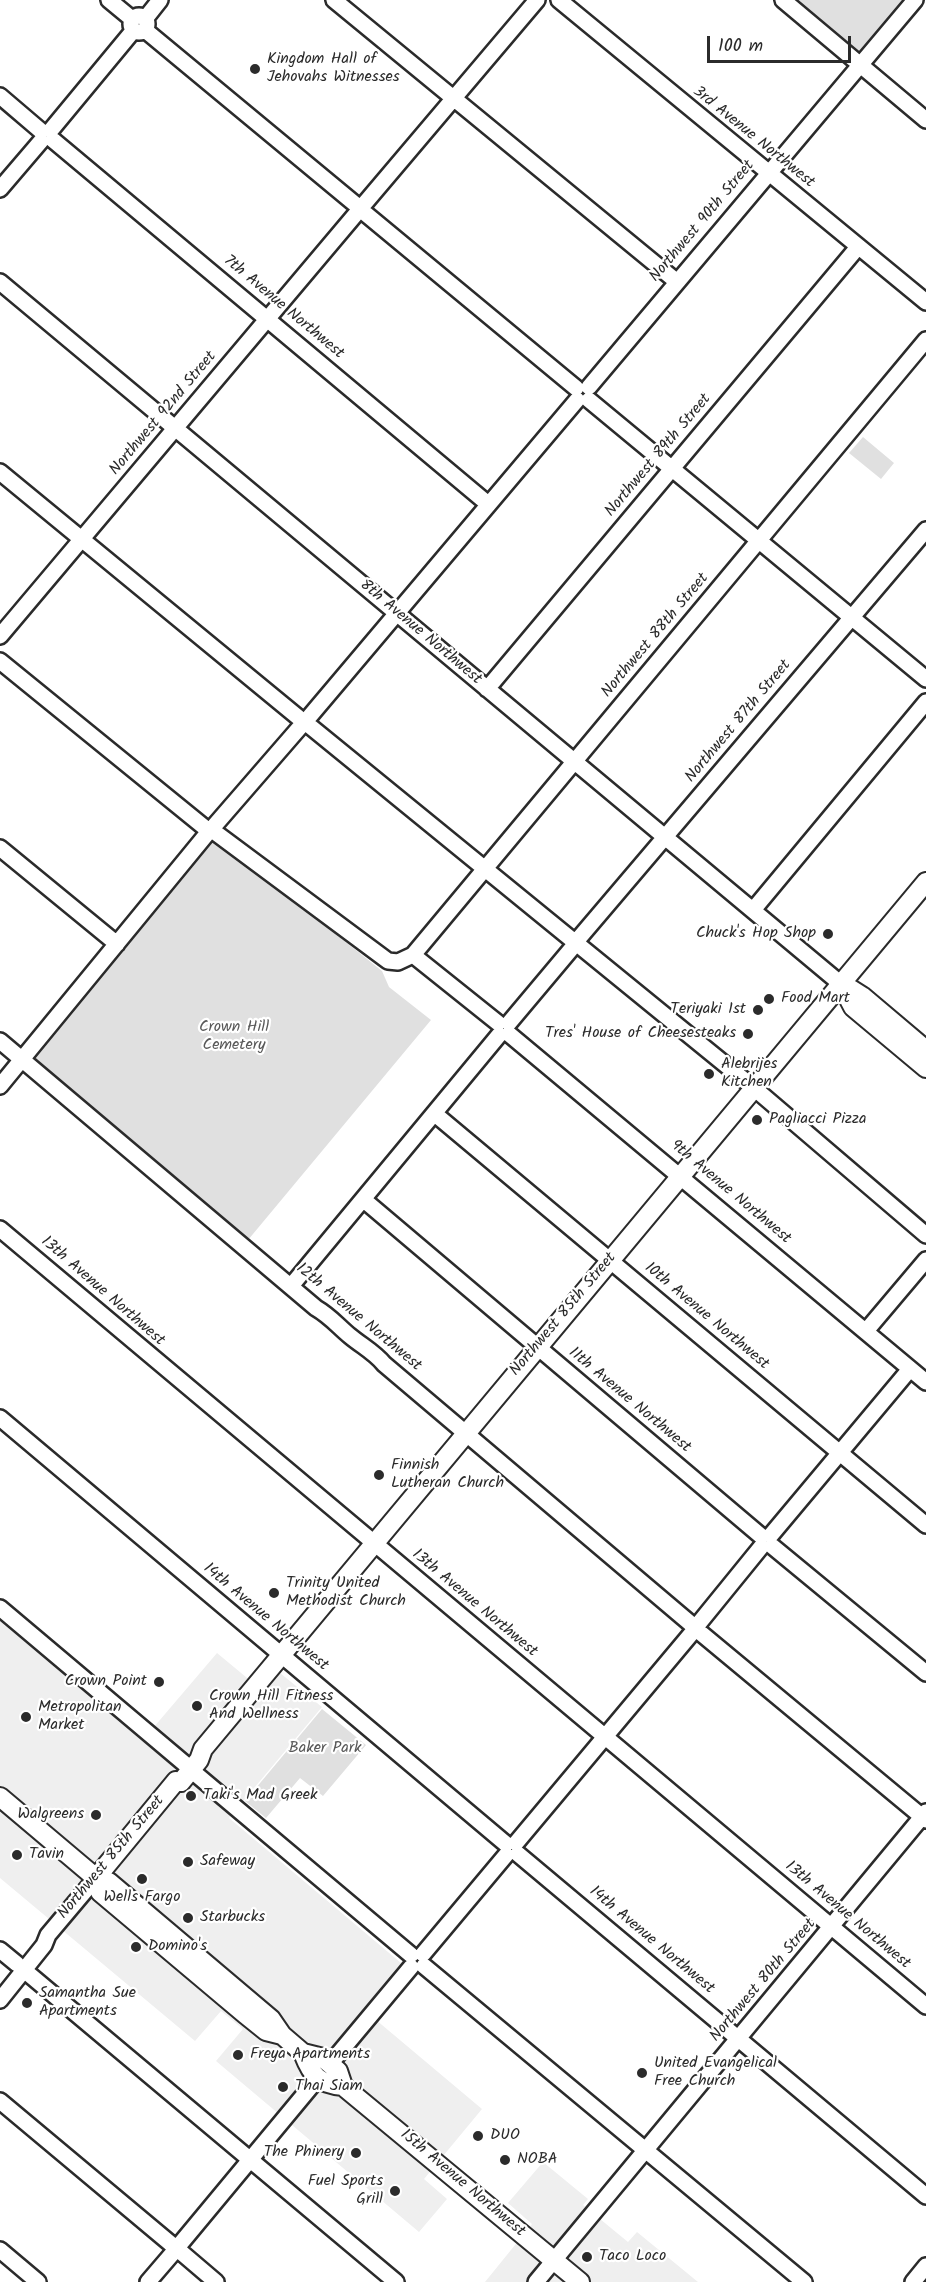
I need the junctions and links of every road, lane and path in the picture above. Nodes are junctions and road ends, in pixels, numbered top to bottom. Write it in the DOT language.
graph roads {
  1 [pos="109,0"];
  2 [pos="160,0"];
  3 [pos="334,0"];
  4 [pos="537,0"];
  5 [pos="559,0"];
  6 [pos="783,0"];
  7 [pos="915,0"];
  8 [pos="139,25"];
  9 [pos="860,66"];
  10 [pos="0,96"];
  11 [pos="453,99"];
  12 [pos="926,120"];
  13 [pos="47,136"];
  14 [pos="767,173"];
  15 [pos="0,189"];
  16 [pos="361,209"];
  17 [pos="858,247"];
  18 [pos="676,281"];
  19 [pos="0,282"];
  20 [pos="926,302"];
  21 [pos="268,318"];
  22 [pos="926,340"];
  23 [pos="583,394"];
  24 [pos="174,429"];
  25 [pos="672,468"];
  26 [pos="0,472"];
  27 [pos="488,504"];
  28 [pos="926,530"];
  29 [pos="81,540"];
  30 [pos="760,542"];
  31 [pos="396,614"];
  32 [pos="852,617"];
  33 [pos="0,636"];
  34 [pos="0,661"];
  35 [pos="926,679"];
  36 [pos="487,689"];
  37 [pos="926,702"];
  38 [pos="305,722"];
  39 [pos="574,762"];
  40 [pos="210,830"];
  41 [pos="664,837"];
  42 [pos="0,848"];
  43 [pos="484,868"];
  44 [pos="926,882"];
  45 [pos="753,910"];
  46 [pos="576,943"];
  47 [pos="117,944"];
  48 [pos="413,955"];
  49 [pos="841,984"];
  50 [pos="504,1029"];
  51 [pos="0,1041"];
  52 [pos="926,1050"];
  53 [pos="22,1060"];
  54 [pos="926,1068"];
  55 [pos="0,1086"];
  56 [pos="754,1088"];
  57 [pos="435,1114"];
  58 [pos="681,1175"];
  59 [pos="364,1200"];
  60 [pos="0,1229"];
  61 [pos="926,1235"];
  62 [pos="610,1260"];
  63 [pos="926,1260"];
  64 [pos="291,1286"];
  65 [pos="866,1331"];
  66 [pos="538,1347"];
  67 [pos="910,1369"];
  68 [pos="926,1382"];
  69 [pos="0,1418"];
  70 [pos="465,1434"];
  71 [pos="841,1453"];
  72 [pos="926,1525"];
  73 [pos="766,1541"];
  74 [pos="374,1544"];
  75 [pos="0,1608"];
  76 [pos="696,1628"];
  77 [pos="281,1655"];
  78 [pos="926,1673"];
  79 [pos="605,1737"];
  80 [pos="188,1767"];
  81 [pos="0,1797"];
  82 [pos="925,1816"];
  83 [pos="511,1849"];
  84 [pos="96,1878"];
  85 [pos="833,1926"];
  86 [pos="0,1950"];
  87 [pos="417,1961"];
  88 [pos="21,1967"];
  89 [pos="0,1985"];
  90 [pos="225,1997"];
  91 [pos="0,2000"];
  92 [pos="256,2006"];
  93 [pos="926,2006"];
  94 [pos="282,2035"];
  95 [pos="739,2038"];
  96 [pos="324,2071"];
  97 [pos="0,2101"];
  98 [pos="647,2151"];
  99 [pos="251,2160"];
  100 [pos="926,2196"];
  101 [pos="176,2249"];
  102 [pos="0,2250"];
  103 [pos="554,2261"];
  104 [pos="926,2266"];
  105 [pos="38,2282"];
  106 [pos="148,2282"];
  107 [pos="216,2282"];
  108 [pos="396,2282"];
  109 [pos="536,2282"];
  110 [pos="580,2282"];
  111 [pos="804,2282"];
  112 [pos="913,2282"];
  1 -- 8 [label="street"];
  2 -- 8 [label="street"];
  3 -- 11 [label="street"];
  4 -- 11 [label="street, Northwest 92nd Street"];
  5 -- 14 [label="street, 3rd Avenue Northwest"];
  6 -- 9 [label="street"];
  7 -- 9 [label="street, Northwest 90th Street"];
  8 -- 13 [label="street"];
  8 -- 16 [label="street"];
  9 -- 12 [label="street"];
  9 -- 14 [label="street, Northwest 90th Street"];
  10 -- 13 [label="street, 7th Avenue Northwest"];
  11 -- 16 [label="street, Northwest 92nd Street"];
  11 -- 18 [label="street"];
  13 -- 15 [label="street"];
  13 -- 21 [label="street, 7th Avenue Northwest"];
  14 -- 17 [label="street, 3rd Avenue Northwest"];
  14 -- 18 [label="street, Northwest 90th Street"];
  16 -- 21 [label="street, Northwest 92nd Street"];
  16 -- 23 [label="street"];
  17 -- 20 [label="street, 3rd Avenue Northwest"];
  17 -- 25 [label="street, Northwest 89th Street"];
  18 -- 23 [label="street, Northwest 90th Street"];
  19 -- 24 [label="street, 8th Avenue Northwest"];
  21 -- 24 [label="street, Northwest 92nd Street"];
  21 -- 27 [label="street, 7th Avenue Northwest"];
  22 -- 30 [label="street, Northwest 88th Street"];
  23 -- 25 [label="street"];
  23 -- 27 [label="street, Northwest 90th Street"];
  24 -- 29 [label="street, Northwest 92nd Street"];
  24 -- 31 [label="street, 8th Avenue Northwest"];
  25 -- 30 [label="street"];
  25 -- 36 [label="street, Northwest 89th Street"];
  26 -- 29 [label="street"];
  27 -- 31 [label="street, Northwest 90th Street"];
  28 -- 32 [label="street, Northwest 87th Street"];
  29 -- 33 [label="street, Northwest 92nd Street"];
  29 -- 38 [label="street"];
  30 -- 32 [label="street"];
  30 -- 39 [label="street, Northwest 88th Street"];
  31 -- 36 [label="street, 8th Avenue Northwest"];
  31 -- 38 [label="street, Northwest 90th Street"];
  32 -- 35 [label="street"];
  32 -- 41 [label="street, Northwest 87th Street"];
  34 -- 40 [label="street"];
  36 -- 39 [label="street, 8th Avenue Northwest"];
  37 -- 45 [label="street"];
  38 -- 40 [label="street, Northwest 90th Street"];
  38 -- 43 [label="street"];
  39 -- 41 [label="street, 8th Avenue Northwest"];
  39 -- 43 [label="street, Northwest 88th Street"];
  40 -- 47 [label="street, Northwest 90th Street"];
  40 -- 48 [label="street"];
  41 -- 45 [label="street, 8th Avenue Northwest"];
  41 -- 46 [label="street, Northwest 87th Street"];
  42 -- 47 [label="street"];
  43 -- 46 [label="street"];
  43 -- 48 [label="street, Northwest 88th Street"];
  44 -- 49 [label="main road, Northwest 85th Street"];
  45 -- 49 [label="street, 8th Avenue Northwest"];
  46 -- 50 [label="street, Northwest 87th Street"];
  46 -- 56 [label="street"];
  47 -- 53 [label="street, Northwest 90th Street"];
  48 -- 50 [label="street, 9th Avenue Northwest"];
  49 -- 52 [label="main road, 8th Avenue Northwest"];
  49 -- 54 [label="main road, 8th Avenue Northwest"];
  49 -- 56 [label="main road, Northwest 85th Street"];
  50 -- 57 [label="street, Northwest 87th Street"];
  50 -- 58 [label="street, 9th Avenue Northwest"];
  51 -- 53 [label="street, 12th Avenue Northwest"];
  53 -- 55 [label="street, Northwest 90th Street"];
  53 -- 64 [label="street, 12th Avenue Northwest"];
  56 -- 58 [label="main road, Northwest 85th Street"];
  56 -- 61 [label="street"];
  57 -- 59 [label="street, Northwest 87th Street"];
  57 -- 62 [label="street, 10th Avenue Northwest"];
  58 -- 62 [label="main road, Northwest 85th Street"];
  58 -- 65 [label="street, 9th Avenue Northwest"];
  59 -- 64 [label="street, Northwest 87th Street"];
  59 -- 66 [label="street, 11th Avenue Northwest"];
  60 -- 74 [label="street, 13th Avenue Northwest"];
  62 -- 66 [label="main road, Northwest 85th Street"];
  62 -- 71 [label="street, 10th Avenue Northwest"];
  63 -- 65 [label="street"];
  64 -- 70 [label="street, 12th Avenue Northwest"];
  65 -- 67 [label="street, 9th Avenue Northwest"];
  66 -- 70 [label="main road, Northwest 85th Street"];
  66 -- 73 [label="street, 11th Avenue Northwest"];
  67 -- 68 [label="street, 9th Avenue Northwest"];
  67 -- 71 [label="street"];
  69 -- 77 [label="street, 14th Avenue Northwest"];
  70 -- 74 [label="main road, Northwest 85th Street"];
  70 -- 76 [label="street, 12th Avenue Northwest"];
  71 -- 72 [label="street, 10th Avenue Northwest"];
  71 -- 73 [label="street"];
  73 -- 76 [label="street"];
  73 -- 78 [label="street, 11th Avenue Northwest"];
  74 -- 77 [label="main road, Northwest 85th Street"];
  74 -- 79 [label="street, 13th Avenue Northwest"];
  75 -- 80 [label="street"];
  76 -- 79 [label="street"];
  76 -- 82 [label="street, 12th Avenue Northwest"];
  77 -- 80 [label="main road, Northwest 85th Street"];
  77 -- 83 [label="street, 14th Avenue Northwest"];
  79 -- 83 [label="street"];
  79 -- 85 [label="street, 13th Avenue Northwest"];
  80 -- 84 [label="main road, Northwest 85th Street"];
  80 -- 87 [label="street"];
  81 -- 84 [label="main road"];
  82 -- 85 [label="street, Northwest 80th Street"];
  83 -- 87 [label="street"];
  83 -- 95 [label="street, 14th Avenue Northwest"];
  84 -- 88 [label="street, Northwest 85th Street"];
  84 -- 90 [label="main road"];
  84 -- 92 [label="main road"];
  85 -- 93 [label="street, 13th Avenue Northwest"];
  85 -- 95 [label="street, Northwest 80th Street"];
  86 -- 88 [label="street"];
  87 -- 96 [label="street"];
  87 -- 98 [label="street"];
  88 -- 89 [label="street, Northwest 85th Street"];
  88 -- 91 [label="street, Northwest 85th Street"];
  88 -- 99 [label="street"];
  90 -- 92 [label="main road"];
  90 -- 94 [label="main road"];
  92 -- 94 [label="main road"];
  94 -- 96 [label="main road"];
  95 -- 98 [label="street, Northwest 80th Street"];
  95 -- 100 [label="street, 14th Avenue Northwest"];
  96 -- 99 [label="street"];
  96 -- 103 [label="main road, 15th Avenue Northwest"];
  97 -- 101 [label="street"];
  98 -- 103 [label="street, Northwest 80th Street"];
  98 -- 111 [label="street"];
  99 -- 101 [label="street"];
  99 -- 108 [label="street"];
  101 -- 106 [label="street"];
  101 -- 107 [label="street"];
  102 -- 105 [label="street"];
  103 -- 109 [label="street, Northwest 80th Street"];
  103 -- 110 [label="main road, 15th Avenue Northwest"];
  104 -- 112 [label="street"];
}
